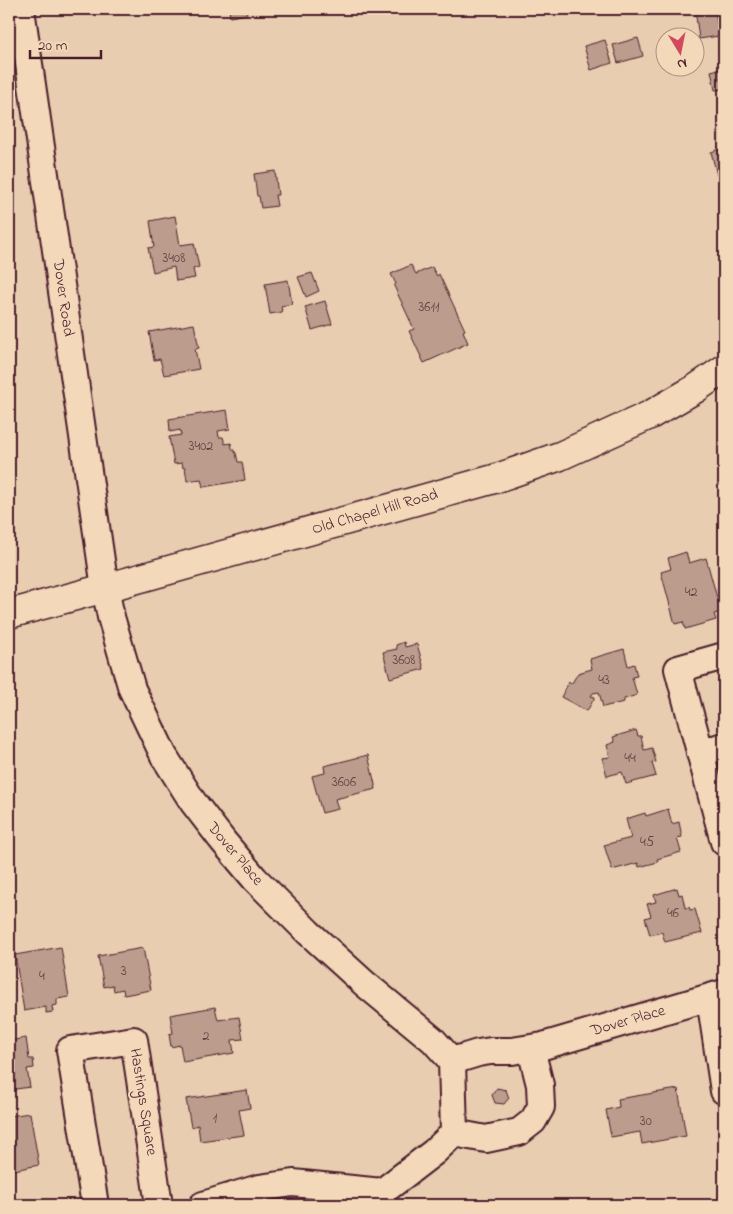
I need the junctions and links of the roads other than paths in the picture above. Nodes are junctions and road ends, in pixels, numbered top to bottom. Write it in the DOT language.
graph roads {
  1 [pos="21,9"];
  2 [pos="724,369"];
  3 [pos="105,588"];
  4 [pos="9,614"];
  5 [pos="724,656"];
  6 [pos="712,750"];
  7 [pos="724,842"];
  8 [pos="717,995"];
  9 [pos="532,1048"];
  10 [pos="452,1060"];
  11 [pos="724,1091"];
  12 [pos="454,1133"];
  13 [pos="384,1199"];
  14 [pos="95,1205"];
  15 [pos="159,1205"];
  16 [pos="203,1205"];
  1 -- 3 [label="street, Dover Road"];
  2 -- 3 [label="street, Old Chapel Hill Road"];
  3 -- 4 [label="street, Old Chapel Hill Road"];
  3 -- 10 [label="street, Dover Place"];
  5 -- 6 [label="street"];
  6 -- 7 [label="street"];
  8 -- 9 [label="street, Dover Place"];
  8 -- 11 [label="street"];
  9 -- 10 [label="street, Dover Place"];
  9 -- 12 [label="street"];
  10 -- 12 [label="street"];
  12 -- 13 [label="street"];
  13 -- 16 [label="street"];
  14 -- 15 [label="street, Hastings Square"];
}
